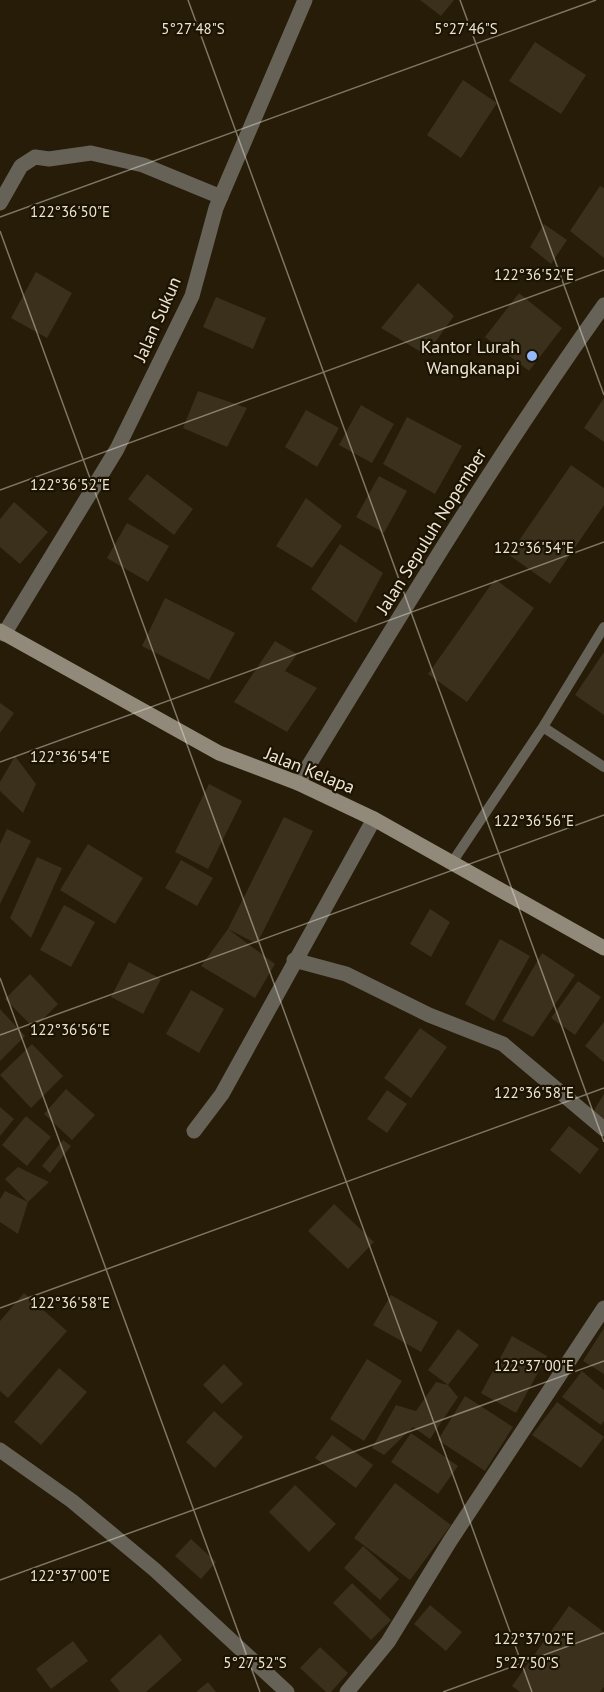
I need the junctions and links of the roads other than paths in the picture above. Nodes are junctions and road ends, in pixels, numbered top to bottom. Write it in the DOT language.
graph roads {
  1 [pos="305,0"];
  2 [pos="221,197"];
  3 [pos="0,203"];
  4 [pos="604,305"];
  5 [pos="604,627"];
  6 [pos="2,633"];
  7 [pos="543,727"];
  8 [pos="604,767"];
  9 [pos="298,783"];
  10 [pos="374,819"];
  11 [pos="453,861"];
  12 [pos="604,948"];
  13 [pos="294,960"];
  14 [pos="604,1129"];
  15 [pos="194,1131"];
  16 [pos="604,1308"];
  17 [pos="0,1450"];
  18 [pos="287,1692"];
  19 [pos="347,1692"];
  1 -- 2 [label="street, Jalan Sukun"];
  2 -- 3 [label="street"];
  2 -- 6 [label="street, Jalan Sukun"];
  4 -- 9 [label="street, Jalan Sepuluh Nopember"];
  5 -- 7 [label="lane"];
  6 -- 9 [label="street, Jalan Kelapa"];
  7 -- 8 [label="lane"];
  7 -- 11 [label="lane"];
  9 -- 10 [label="street, Jalan Kelapa"];
  10 -- 11 [label="street, Jalan Kelapa"];
  10 -- 13 [label="street"];
  11 -- 12 [label="street, Jalan Kelapa"];
  13 -- 14 [label="street"];
  13 -- 15 [label="street"];
  16 -- 19 [label="street"];
  17 -- 18 [label="street"];
}
